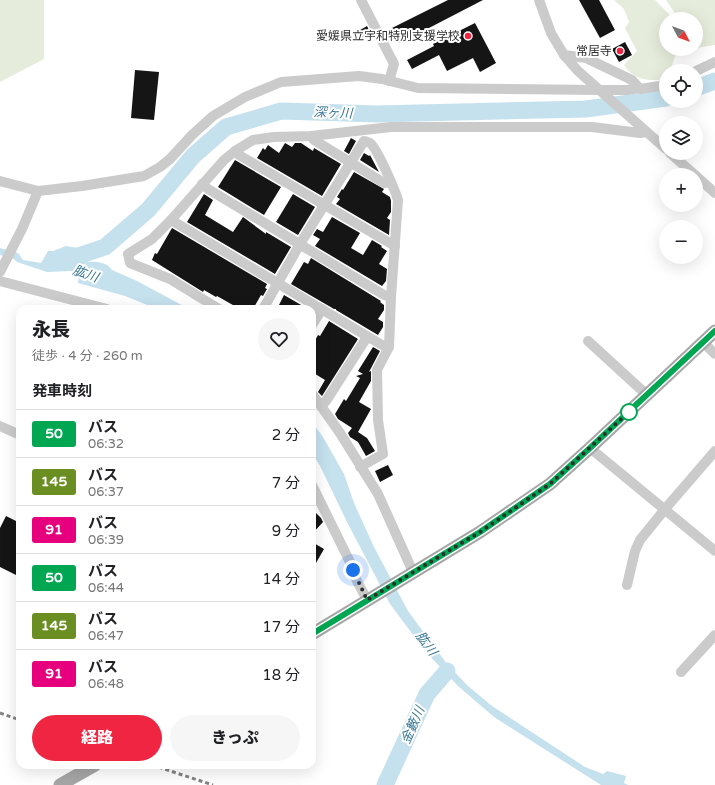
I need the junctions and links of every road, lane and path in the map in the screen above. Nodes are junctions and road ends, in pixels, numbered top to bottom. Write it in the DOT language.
graph roads {
  1 [pos="361,0"];
  2 [pos="539,0"];
  3 [pos="564,55"];
  4 [pos="715,62"];
  5 [pos="703,68"];
  6 [pos="389,80"];
  7 [pos="659,86"];
  8 [pos="640,88"];
  9 [pos="602,92"];
  10 [pos="643,129"];
  11 [pos="355,131"];
  12 [pos="311,136"];
  13 [pos="364,141"];
  14 [pos="659,143"];
  15 [pos="235,151"];
  16 [pos="678,160"];
  17 [pos="349,163"];
  18 [pos="688,168"];
  19 [pos="0,181"];
  20 [pos="391,182"];
  21 [pos="703,182"];
  22 [pos="202,184"];
  23 [pos="38,191"];
  24 [pos="715,193"];
  25 [pos="324,205"];
  26 [pos="171,220"];
  27 [pos="300,244"];
  28 [pos="395,246"];
  29 [pos="0,272"];
  30 [pos="0,281"];
  31 [pos="278,283"];
  32 [pos="391,297"];
  33 [pos="92,305"];
  34 [pos="212,305"];
  35 [pos="265,305"];
  36 [pos="315,305"];
  37 [pos="316,305"];
  38 [pos="322,309"];
  39 [pos="316,319"];
  40 [pos="715,331"];
  41 [pos="367,337"];
  42 [pos="588,341"];
  43 [pos="703,342"];
  44 [pos="389,347"];
  45 [pos="715,354"];
  46 [pos="647,395"];
  47 [pos="316,399"];
  48 [pos="321,406"];
  49 [pos="0,426"];
  50 [pos="16,433"];
  51 [pos="590,448"];
  52 [pos="715,451"];
  53 [pos="360,467"];
  54 [pos="316,493"];
  55 [pos="665,509"];
  56 [pos="715,551"];
  57 [pos="410,574"];
  58 [pos="627,585"];
  59 [pos="369,599"];
  60 [pos="316,632"];
  61 [pos="715,635"];
  62 [pos="681,672"];
  63 [pos="88,769"];
  64 [pos="60,785"];
  1 -- 6 [label="street"];
  2 -- 3 [label="street"];
  3 -- 8 [label="street"];
  3 -- 9 [label="street"];
  4 -- 5 [label="street"];
  6 -- 9 [label="street"];
  6 -- 23 [label="street"];
  7 -- 8 [label="street"];
  8 -- 9 [label="street"];
  9 -- 10 [label="street"];
  10 -- 11 [label="street"];
  10 -- 14 [label="street"];
  11 -- 12 [label="street"];
  11 -- 13 [label="street"];
  12 -- 15 [label="street"];
  12 -- 17 [label="street"];
  13 -- 17 [label="street"];
  13 -- 20 [label="street"];
  15 -- 22 [label="street"];
  15 -- 25 [label="street"];
  16 -- 18 [label="street"];
  17 -- 20 [label="street"];
  17 -- 25 [label="street"];
  19 -- 23 [label="street"];
  20 -- 28 [label="street"];
  21 -- 24 [label="street"];
  22 -- 26 [label="street"];
  22 -- 27 [label="street"];
  23 -- 29 [label="street"];
  25 -- 27 [label="street"];
  25 -- 28 [label="street"];
  26 -- 31 [label="street"];
  26 -- 34 [label="street"];
  27 -- 31 [label="street"];
  27 -- 32 [label="street"];
  28 -- 32 [label="street"];
  30 -- 33 [label="street"];
  31 -- 35 [label="street"];
  31 -- 36 [label="street"];
  32 -- 44 [label="street"];
  37 -- 38 [label="street"];
  38 -- 39 [label="street"];
  38 -- 41 [label="street"];
  40 -- 43 [label="main road"];
  41 -- 44 [label="street"];
  41 -- 48 [label="street"];
  42 -- 46 [label="street"];
  43 -- 45 [label="street"];
  43 -- 46 [label="main road"];
  44 -- 53 [label="street"];
  46 -- 51 [label="main road"];
  47 -- 48 [label="street"];
  48 -- 53 [label="street"];
  49 -- 50 [label="street"];
  51 -- 55 [label="street"];
  51 -- 57 [label="main road"];
  52 -- 55 [label="street"];
  53 -- 57 [label="street"];
  54 -- 59 [label="street"];
  55 -- 56 [label="street"];
  55 -- 58 [label="street"];
  57 -- 59 [label="main road"];
  59 -- 60 [label="main road"];
  61 -- 62 [label="street"];
  63 -- 64 [label="main road"];
}
